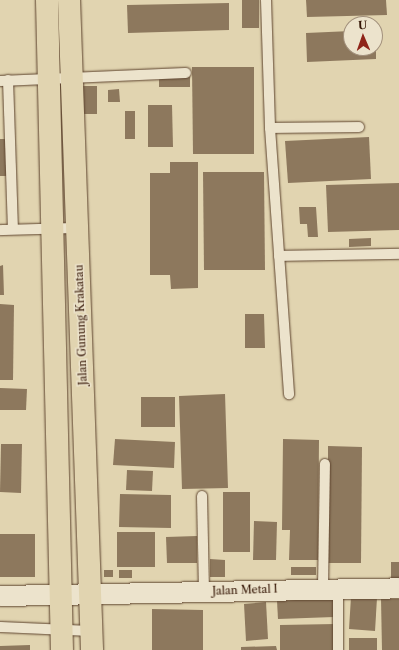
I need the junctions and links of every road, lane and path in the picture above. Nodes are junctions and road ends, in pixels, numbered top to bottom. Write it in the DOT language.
graph roads {
  1 [pos="47,0"];
  2 [pos="69,0"];
  3 [pos="266,0"];
  4 [pos="186,73"];
  5 [pos="72,77"];
  6 [pos="49,79"];
  7 [pos="4,81"];
  8 [pos="358,127"];
  9 [pos="270,128"];
  10 [pos="77,228"];
  11 [pos="13,229"];
  12 [pos="51,229"];
  13 [pos="0,230"];
  14 [pos="399,254"];
  15 [pos="279,256"];
  16 [pos="288,394"];
  17 [pos="325,464"];
  18 [pos="202,496"];
  19 [pos="330,588"];
  20 [pos="399,588"];
  21 [pos="204,591"];
  22 [pos="91,594"];
  23 [pos="60,595"];
  24 [pos="0,596"];
  25 [pos="0,627"];
  26 [pos="91,640"];
  27 [pos="62,641"];
  28 [pos="338,650"];
  1 -- 6 [label="highway"];
  2 -- 5 [label="highway, Jalan Gunung Krakatau"];
  3 -- 9 [label="lane"];
  4 -- 5 [label="lane"];
  5 -- 6 [label="lane"];
  5 -- 10 [label="highway, Jalan Gunung Krakatau"];
  6 -- 7 [label="lane"];
  6 -- 12 [label="highway"];
  7 -- 11 [label="lane"];
  8 -- 9 [label="lane"];
  9 -- 15 [label="lane"];
  10 -- 12 [label="lane"];
  10 -- 22 [label="highway, Jalan Gunung Krakatau"];
  11 -- 12 [label="lane"];
  11 -- 13 [label="lane"];
  12 -- 23 [label="highway"];
  14 -- 15 [label="lane"];
  15 -- 16 [label="lane"];
  17 -- 19 [label="lane"];
  18 -- 21 [label="lane"];
  19 -- 20 [label="street, Jalan Metal I"];
  19 -- 21 [label="street, Jalan Metal I"];
  19 -- 28 [label="lane"];
  21 -- 22 [label="street, Jalan Metal I"];
  22 -- 23 [label="street, Jalan Metal I"];
  22 -- 26 [label="highway, Jalan Gunung Krakatau"];
  23 -- 24 [label="street, Jalan Metal I"];
  23 -- 27 [label="highway"];
  25 -- 27 [label="lane"];
  26 -- 27 [label="lane"];
}
